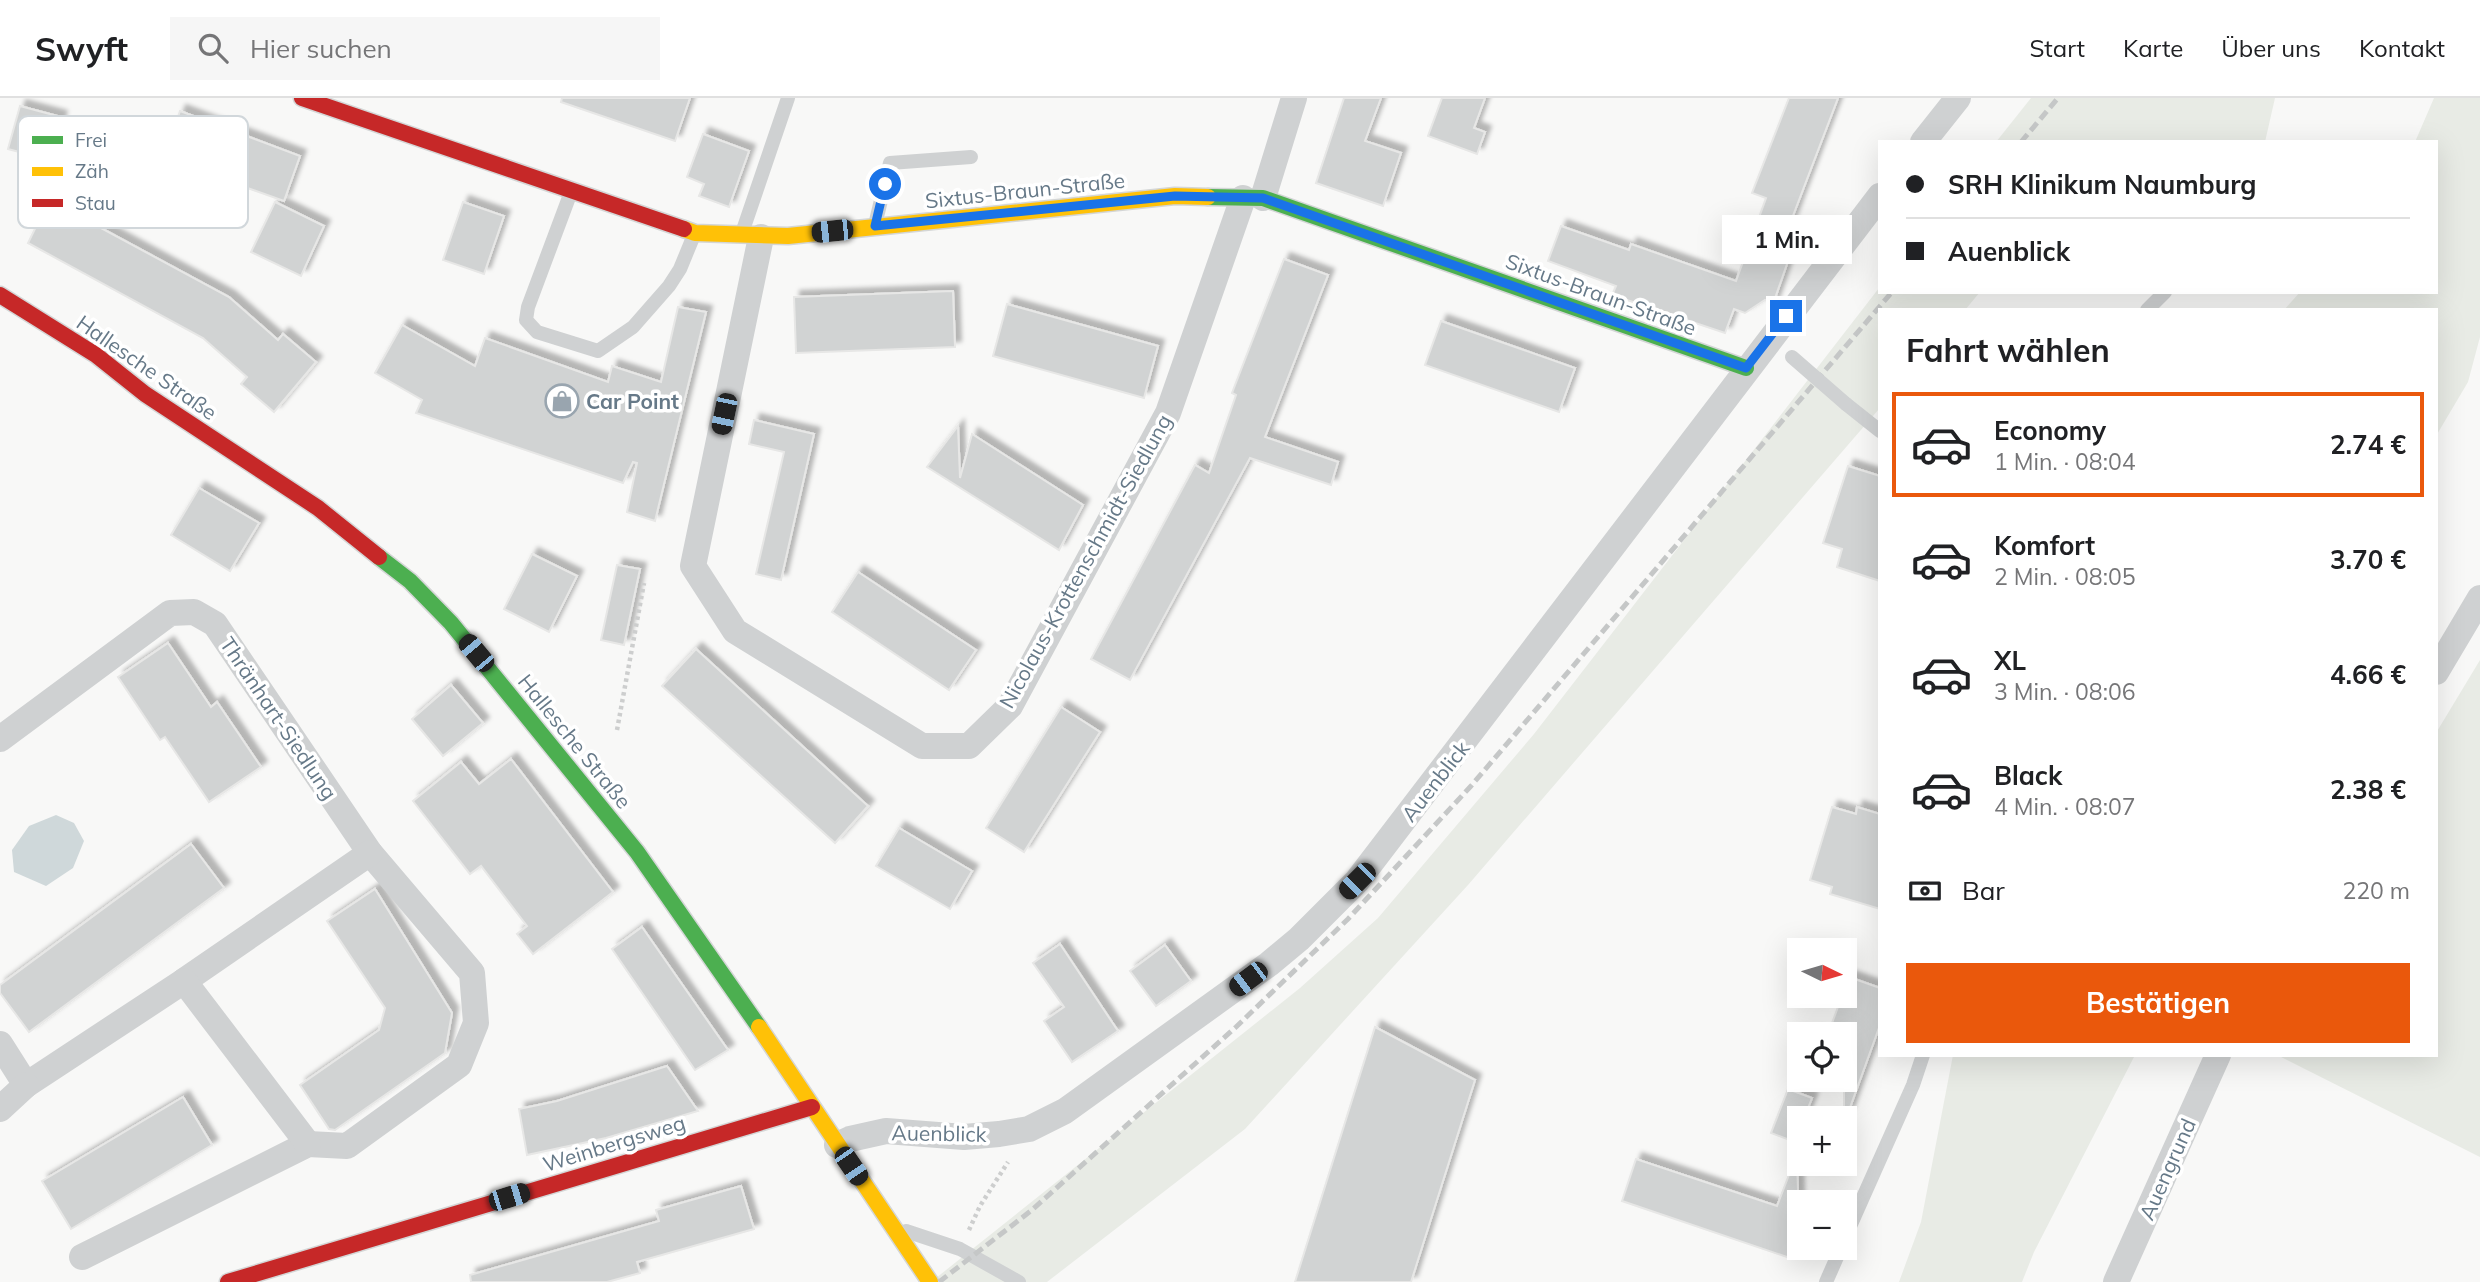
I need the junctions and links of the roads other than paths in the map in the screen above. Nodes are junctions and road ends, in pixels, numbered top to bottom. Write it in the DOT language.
graph roads {
  1 [pos="302,98"];
  2 [pos="788,98"];
  3 [pos="1294,98"];
  4 [pos="1958,98"];
  5 [pos="374,109"];
  6 [pos="1925,140"];
  7 [pos="971,157"];
  8 [pos="571,190"];
  9 [pos="1253,198"];
  10 [pos="1878,200"];
  11 [pos="875,226"];
  12 [pos="695,233"];
  13 [pos="751,237"];
  14 [pos="2163,294"];
  15 [pos="0,295"];
  16 [pos="2149,308"];
  17 [pos="1770,338"];
  18 [pos="1746,368"];
  19 [pos="1878,429"];
  20 [pos="2480,598"];
  21 [pos="2438,669"];
  22 [pos="0,739"];
  23 [pos="370,853"];
  24 [pos="184,981"];
  25 [pos="0,1044"];
  26 [pos="1922,1057"];
  27 [pos="2217,1057"];
  28 [pos="26,1084"];
  29 [pos="812,1107"];
  30 [pos="0,1109"];
  31 [pos="308,1144"];
  32 [pos="838,1145"];
  33 [pos="1857,1211"];
  34 [pos="892,1226"];
  35 [pos="82,1257"];
  36 [pos="1836,1260"];
  37 [pos="1012,1281"];
  38 [pos="228,1282"];
  39 [pos="930,1282"];
  40 [pos="1826,1282"];
  41 [pos="2116,1282"];
  1 -- 5 [label="street, Sixtus-Braun-Straße"];
  2 -- 13 [label="lane"];
  3 -- 9 [label="street, Nicolaus-Krottenschmidt-Siedlung"];
  4 -- 6 [label="street"];
  5 -- 8 [label="street, Sixtus-Braun-Straße"];
  7 -- 11 [label="lane"];
  8 -- 12 [label="street, Sixtus-Braun-Straße"];
  8 -- 12 [label="lane"];
  9 -- 11 [label="street, Sixtus-Braun-Straße"];
  9 -- 13 [label="street, Nicolaus-Krottenschmidt-Siedlung"];
  9 -- 18 [label="street, Sixtus-Braun-Straße"];
  10 -- 17 [label="street, Auenblick"];
  11 -- 13 [label="street, Sixtus-Braun-Straße"];
  12 -- 13 [label="street, Sixtus-Braun-Straße"];
  14 -- 16 [label="lane"];
  15 -- 29 [label="street, Hallesche Straße"];
  17 -- 18 [label="street, Auenblick"];
  17 -- 19 [label="lane, bridge"];
  18 -- 32 [label="street, Auenblick"];
  20 -- 21 [label="street"];
  22 -- 23 [label="street, Thränhart-Siedlung"];
  23 -- 24 [label="street"];
  23 -- 31 [label="street, Thränhart-Siedlung"];
  24 -- 28 [label="street"];
  24 -- 31 [label="street"];
  25 -- 28 [label="street"];
  26 -- 33 [label="lane"];
  27 -- 41 [label="street, Auengrund"];
  28 -- 30 [label="street"];
  29 -- 32 [label="street, Hallesche Straße"];
  29 -- 38 [label="street, Weinbergsweg"];
  31 -- 35 [label="street, Thränhart-Siedlung"];
  32 -- 34 [label="street, Hallesche Straße"];
  34 -- 37 [label="lane"];
  34 -- 39 [label="street, Hallesche Straße"];
  36 -- 40 [label="lane"];
}
